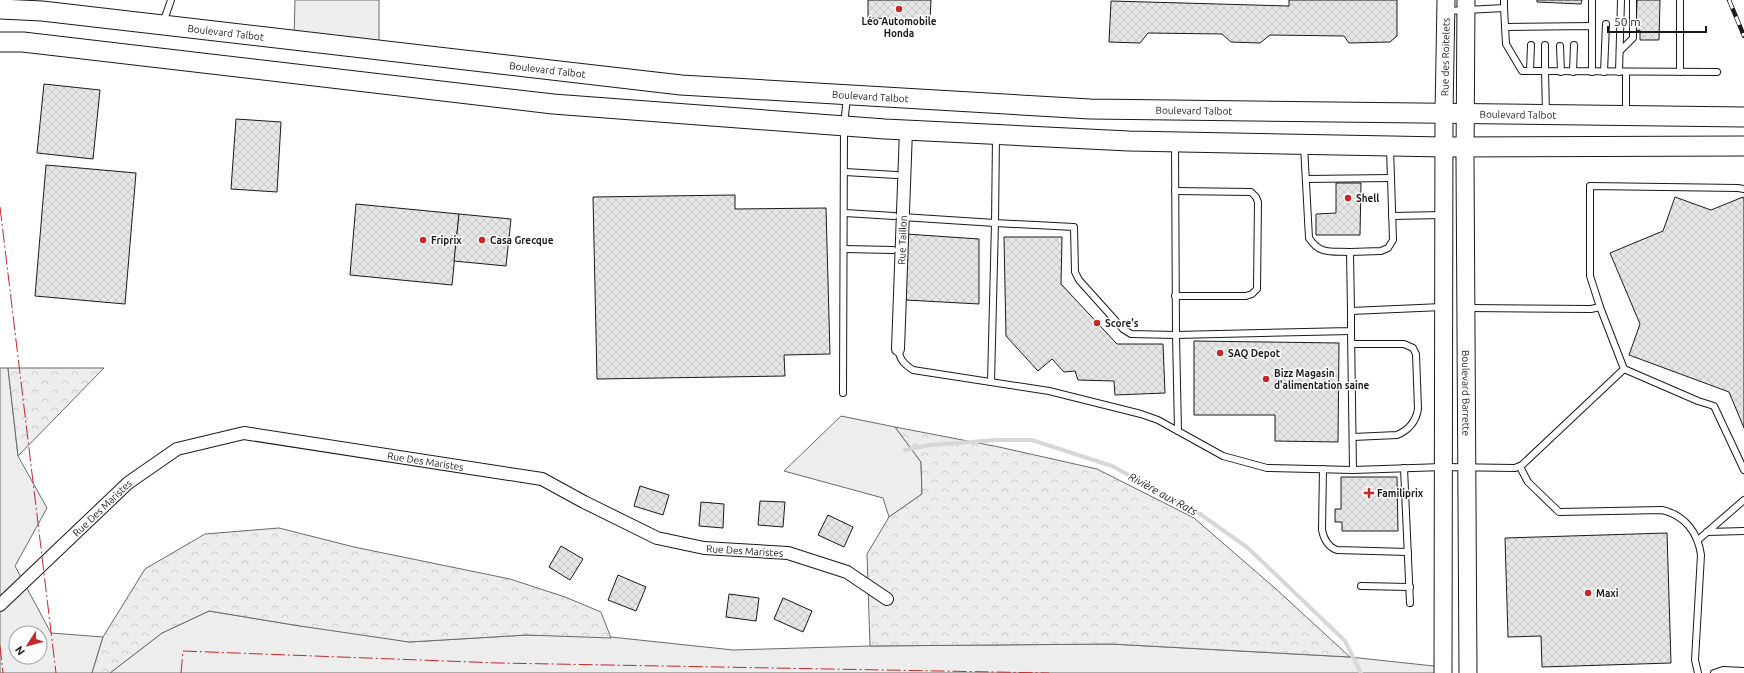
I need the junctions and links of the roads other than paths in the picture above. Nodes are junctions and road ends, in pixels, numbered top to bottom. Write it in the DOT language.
graph roads {
  1 [pos="171,0"];
  2 [pos="1504,0"];
  3 [pos="1592,0"];
  4 [pos="1621,0"];
  5 [pos="1633,0"];
  6 [pos="1680,0"];
  7 [pos="1446,6"];
  8 [pos="1466,6"];
  9 [pos="1504,8"];
  10 [pos="0,9"];
  11 [pos="1606,24"];
  12 [pos="163,25"];
  13 [pos="1505,26"];
  14 [pos="1546,26"];
  15 [pos="1574,26"];
  16 [pos="1592,26"];
  17 [pos="1574,33"];
  18 [pos="1545,34"];
  19 [pos="0,42"];
  20 [pos="1530,44"];
  21 [pos="1545,45"];
  22 [pos="1574,45"];
  23 [pos="1560,46"];
  24 [pos="1620,51"];
  25 [pos="1530,71"];
  26 [pos="1545,71"];
  27 [pos="1561,72"];
  28 [pos="1573,72"];
  29 [pos="1592,72"];
  30 [pos="1604,72"];
  31 [pos="1619,72"];
  32 [pos="1626,72"];
  33 [pos="1680,72"];
  34 [pos="1717,72"];
  35 [pos="847,95"];
  36 [pos="1444,114"];
  37 [pos="1465,114"];
  38 [pos="1546,115"];
  39 [pos="1626,116"];
  40 [pos="1744,117"];
  41 [pos="844,126"];
  42 [pos="906,130"];
  43 [pos="996,135"];
  44 [pos="1175,142"];
  45 [pos="1304,144"];
  46 [pos="1390,146"];
  47 [pos="1444,146"];
  48 [pos="1744,146"];
  49 [pos="1465,147"];
  50 [pos="845,172"];
  51 [pos="896,175"];
  52 [pos="1391,178"];
  53 [pos="1306,179"];
  54 [pos="1744,189"];
  55 [pos="1175,191"];
  56 [pos="845,213"];
  57 [pos="1444,215"];
  58 [pos="1392,216"];
  59 [pos="898,217"];
  60 [pos="995,223"];
  61 [pos="844,249"];
  62 [pos="893,250"];
  63 [pos="1350,252"];
  64 [pos="1176,296"];
  65 [pos="1444,307"];
  66 [pos="1600,307"];
  67 [pos="1466,308"];
  68 [pos="1351,311"];
  69 [pos="1352,331"];
  70 [pos="1176,335"];
  71 [pos="1352,344"];
  72 [pos="898,349"];
  73 [pos="1624,369"];
  74 [pos="991,382"];
  75 [pos="843,392"];
  76 [pos="1178,431"];
  77 [pos="1353,437"];
  78 [pos="1520,466"];
  79 [pos="1443,467"];
  80 [pos="1467,467"];
  81 [pos="1404,468"];
  82 [pos="1323,469"];
  83 [pos="1353,470"];
  84 [pos="1744,470"];
  85 [pos="1744,500"];
  86 [pos="1744,531"];
  87 [pos="1707,532"];
  88 [pos="1698,540"];
  89 [pos="1408,552"];
  90 [pos="1361,586"];
  91 [pos="1410,587"];
  92 [pos="887,599"];
  93 [pos="1410,603"];
  94 [pos="0,605"];
  95 [pos="1744,671"];
  96 [pos="1443,673"];
  97 [pos="1468,673"];
  98 [pos="1698,673"];
  99 [pos="1714,673"];
  1 -- 12 [label="lane"];
  2 -- 9 [label="lane"];
  3 -- 16 [label="lane"];
  4 -- 24 [label="lane"];
  5 -- 24 [label="lane"];
  6 -- 33 [label="lane"];
  7 -- 8 [label="lane"];
  7 -- 36 [label="main road, Rue des Roitelets"];
  8 -- 9 [label="lane"];
  8 -- 37 [label="main road, Rue des Roitelets"];
  9 -- 13 [label="lane"];
  10 -- 12 [label="main road, Boulevard Talbot"];
  11 -- 30 [label="lane"];
  12 -- 35 [label="main road, Boulevard Talbot"];
  13 -- 14 [label="lane"];
  13 -- 25 [label="lane"];
  14 -- 15 [label="lane"];
  14 -- 18 [label="lane"];
  15 -- 16 [label="lane"];
  15 -- 17 [label="lane"];
  16 -- 29 [label="lane"];
  19 -- 41 [label="main road"];
  20 -- 25 [label="lane"];
  21 -- 26 [label="lane"];
  22 -- 28 [label="lane"];
  23 -- 27 [label="lane"];
  24 -- 31 [label="lane"];
  25 -- 26 [label="lane"];
  26 -- 27 [label="lane"];
  26 -- 38 [label="lane"];
  27 -- 28 [label="lane"];
  28 -- 29 [label="lane"];
  29 -- 30 [label="lane"];
  30 -- 31 [label="lane"];
  31 -- 32 [label="lane"];
  32 -- 33 [label="lane"];
  32 -- 39 [label="lane"];
  33 -- 34 [label="lane"];
  35 -- 36 [label="main road, Boulevard Talbot"];
  35 -- 41 [label="lane"];
  36 -- 37 [label="main road, Boulevard Talbot"];
  36 -- 47 [label="main road"];
  37 -- 38 [label="main road, Boulevard Talbot"];
  37 -- 49 [label="main road, Boulevard Barrette"];
  38 -- 39 [label="main road, Boulevard Talbot"];
  39 -- 40 [label="main road, Boulevard Talbot"];
  41 -- 42 [label="main road"];
  41 -- 50 [label="lane"];
  42 -- 43 [label="main road"];
  42 -- 59 [label="street, Rue Taillon"];
  43 -- 44 [label="main road"];
  43 -- 60 [label="lane"];
  44 -- 45 [label="main road"];
  44 -- 55 [label="lane"];
  45 -- 46 [label="main road"];
  45 -- 53 [label="lane"];
  46 -- 47 [label="main road"];
  46 -- 52 [label="lane"];
  47 -- 49 [label="main road"];
  47 -- 57 [label="main road"];
  48 -- 49 [label="main road"];
  49 -- 67 [label="main road, Boulevard Barrette"];
  50 -- 51 [label="lane"];
  50 -- 56 [label="lane"];
  52 -- 53 [label="lane"];
  52 -- 58 [label="lane"];
  53 -- 63 [label="lane"];
  54 -- 66 [label="lane"];
  55 -- 64 [label="lane"];
  55 -- 64 [label="lane"];
  56 -- 59 [label="lane"];
  56 -- 61 [label="lane"];
  57 -- 58 [label="lane"];
  57 -- 65 [label="main road"];
  58 -- 63 [label="lane"];
  59 -- 60 [label="lane"];
  59 -- 72 [label="street, Rue Taillon"];
  60 -- 70 [label="lane"];
  60 -- 74 [label="lane"];
  61 -- 62 [label="lane"];
  61 -- 75 [label="lane"];
  63 -- 68 [label="lane"];
  64 -- 70 [label="lane"];
  65 -- 68 [label="lane"];
  65 -- 79 [label="main road"];
  66 -- 67 [label="lane"];
  66 -- 73 [label="lane"];
  67 -- 80 [label="main road, Boulevard Barrette"];
  68 -- 69 [label="lane"];
  69 -- 70 [label="lane"];
  69 -- 71 [label="lane"];
  70 -- 76 [label="lane"];
  71 -- 77 [label="lane"];
  71 -- 77 [label="lane"];
  72 -- 74 [label="lane"];
  73 -- 78 [label="lane"];
  73 -- 84 [label="lane"];
  74 -- 76 [label="lane"];
  76 -- 82 [label="lane"];
  77 -- 83 [label="lane"];
  78 -- 80 [label="lane"];
  78 -- 88 [label="lane"];
  79 -- 80 [label="lane"];
  79 -- 81 [label="lane"];
  79 -- 96 [label="main road"];
  80 -- 97 [label="main road, Boulevard Barrette"];
  81 -- 83 [label="lane"];
  81 -- 89 [label="lane"];
  82 -- 83 [label="lane"];
  82 -- 89 [label="lane"];
  85 -- 87 [label="lane"];
  86 -- 87 [label="lane"];
  87 -- 88 [label="lane"];
  88 -- 98 [label="lane"];
  89 -- 91 [label="lane"];
  90 -- 91 [label="lane"];
  91 -- 93 [label="lane"];
  92 -- 94 [label="street, Rue Des Maristes"];
  95 -- 99 [label="lane"];
}
